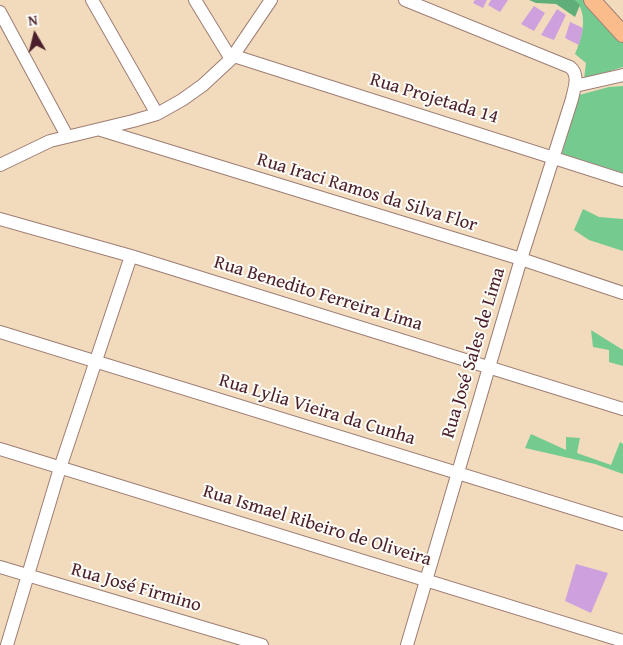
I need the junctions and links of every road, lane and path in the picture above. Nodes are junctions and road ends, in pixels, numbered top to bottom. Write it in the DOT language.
graph roads {
  1 [pos="92,0"];
  2 [pos="195,0"];
  3 [pos="270,0"];
  4 [pos="405,0"];
  5 [pos="592,0"];
  6 [pos="0,12"];
  7 [pos="623,34"];
  8 [pos="232,57"];
  9 [pos="623,75"];
  10 [pos="575,86"];
  11 [pos="157,114"];
  12 [pos="101,130"];
  13 [pos="68,136"];
  14 [pos="553,156"];
  15 [pos="0,165"];
  16 [pos="623,180"];
  17 [pos="0,219"];
  18 [pos="131,256"];
  19 [pos="521,259"];
  20 [pos="623,293"];
  21 [pos="0,332"];
  22 [pos="95,360"];
  23 [pos="490,367"];
  24 [pos="623,409"];
  25 [pos="0,449"];
  26 [pos="60,468"];
  27 [pos="458,473"];
  28 [pos="623,524"];
  29 [pos="0,567"];
  30 [pos="27,576"];
  31 [pos="426,579"];
  32 [pos="623,641"];
  33 [pos="7,645"];
  34 [pos="262,645"];
  35 [pos="407,645"];
  1 -- 11 [label="street"];
  2 -- 8 [label="street"];
  3 -- 8 [label="street"];
  4 -- 10 [label="street, Rua José Sales de Lima"];
  5 -- 7 [label="main road"];
  6 -- 13 [label="street"];
  8 -- 11 [label="street"];
  8 -- 14 [label="street, Rua Projetada 14"];
  9 -- 10 [label="street"];
  10 -- 14 [label="street, Rua José Sales de Lima"];
  11 -- 12 [label="street"];
  12 -- 13 [label="street"];
  12 -- 19 [label="street, Rua Iraci Ramos da Silva Flor"];
  13 -- 15 [label="street"];
  14 -- 16 [label="street, Rua Projetada 14"];
  14 -- 19 [label="street, Rua José Sales de Lima"];
  17 -- 18 [label="street, Rua Benedito Ferreira Lima"];
  18 -- 22 [label="street"];
  18 -- 23 [label="street, Rua Benedito Ferreira Lima"];
  19 -- 20 [label="street, Rua Iraci Ramos da Silva Flor"];
  19 -- 23 [label="street, Rua José Sales de Lima"];
  21 -- 22 [label="street, Rua Lylia Vieira da Cunha"];
  22 -- 26 [label="street"];
  22 -- 27 [label="street, Rua Lylia Vieira da Cunha"];
  23 -- 24 [label="street, Rua Benedito Ferreira Lima"];
  23 -- 27 [label="street, Rua José Sales de Lima"];
  25 -- 26 [label="street, Rua Ismael Ribeiro de Oliveira"];
  26 -- 30 [label="street"];
  26 -- 31 [label="street, Rua Ismael Ribeiro de Oliveira"];
  27 -- 28 [label="street, Rua Lylia Vieira da Cunha"];
  27 -- 31 [label="street, Rua José Sales de Lima"];
  29 -- 30 [label="street, Rua José Firmino"];
  30 -- 33 [label="street"];
  30 -- 34 [label="street, Rua José Firmino"];
  31 -- 32 [label="street, Rua Ismael Ribeiro de Oliveira"];
  31 -- 35 [label="street, Rua José Sales de Lima"];
}
